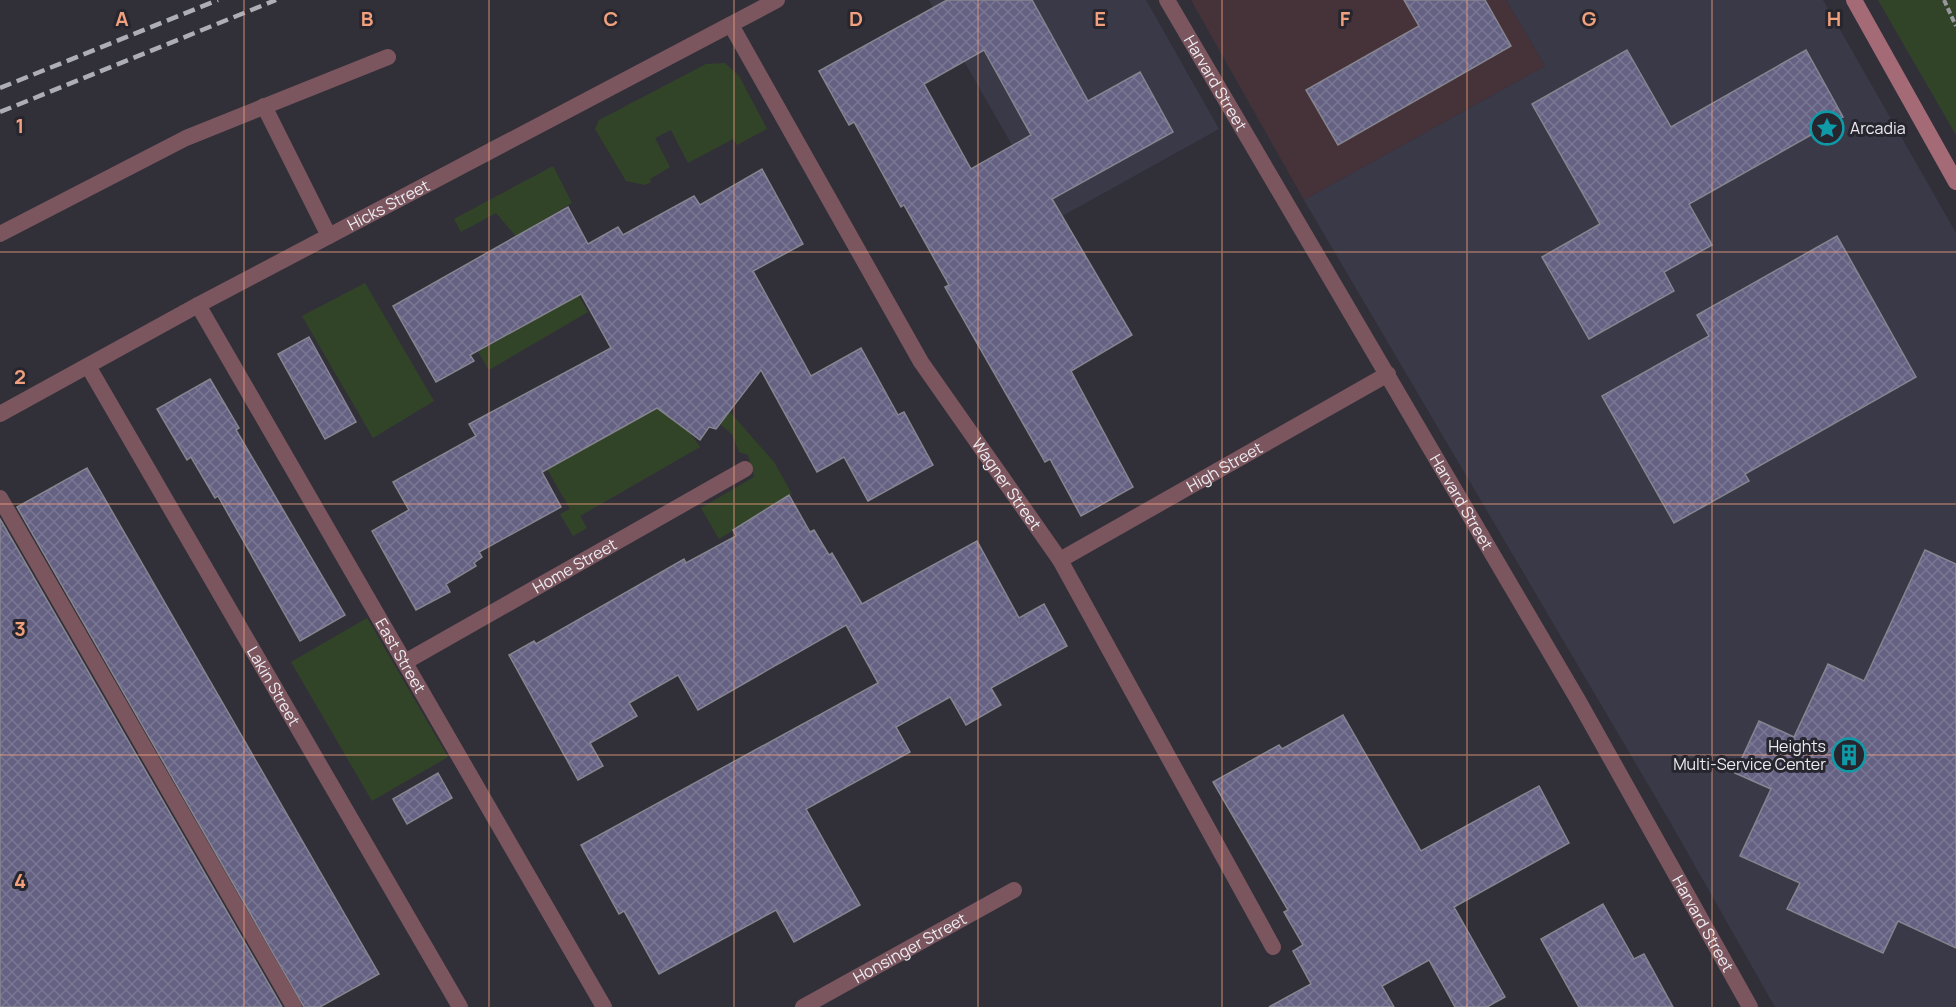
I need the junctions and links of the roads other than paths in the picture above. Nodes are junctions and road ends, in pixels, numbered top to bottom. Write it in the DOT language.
graph roads {
  1 [pos="777,0"];
  2 [pos="1167,0"];
  3 [pos="1854,0"];
  4 [pos="730,25"];
  5 [pos="388,57"];
  6 [pos="264,106"];
  7 [pos="1956,182"];
  8 [pos="0,234"];
  9 [pos="329,236"];
  10 [pos="198,305"];
  11 [pos="88,366"];
  12 [pos="1388,374"];
  13 [pos="0,414"];
  14 [pos="745,469"];
  15 [pos="0,498"];
  16 [pos="1060,560"];
  17 [pos="405,662"];
  18 [pos="1014,890"];
  19 [pos="1273,947"];
  20 [pos="294,1007"];
  21 [pos="460,1007"];
  22 [pos="604,1007"];
  23 [pos="803,1007"];
  24 [pos="1750,1007"];
  1 -- 4 [label="street, Hicks Street"];
  2 -- 12 [label="street, Harvard Street"];
  3 -- 7 [label="main road"];
  4 -- 9 [label="street, Hicks Street"];
  4 -- 16 [label="street, Wagner Street"];
  5 -- 6 [label="street"];
  6 -- 8 [label="street"];
  6 -- 9 [label="street"];
  9 -- 10 [label="street, Hicks Street"];
  10 -- 11 [label="street, Hicks Street"];
  10 -- 17 [label="street, East Street"];
  11 -- 13 [label="street, Hicks Street"];
  11 -- 21 [label="street, Lakin Street"];
  12 -- 16 [label="street, High Street"];
  12 -- 24 [label="street, Harvard Street"];
  14 -- 17 [label="street, Home Street"];
  15 -- 20 [label="street"];
  16 -- 19 [label="street, Wagner Street"];
  17 -- 22 [label="street, East Street"];
  18 -- 23 [label="street, Honsinger Street"];
}
